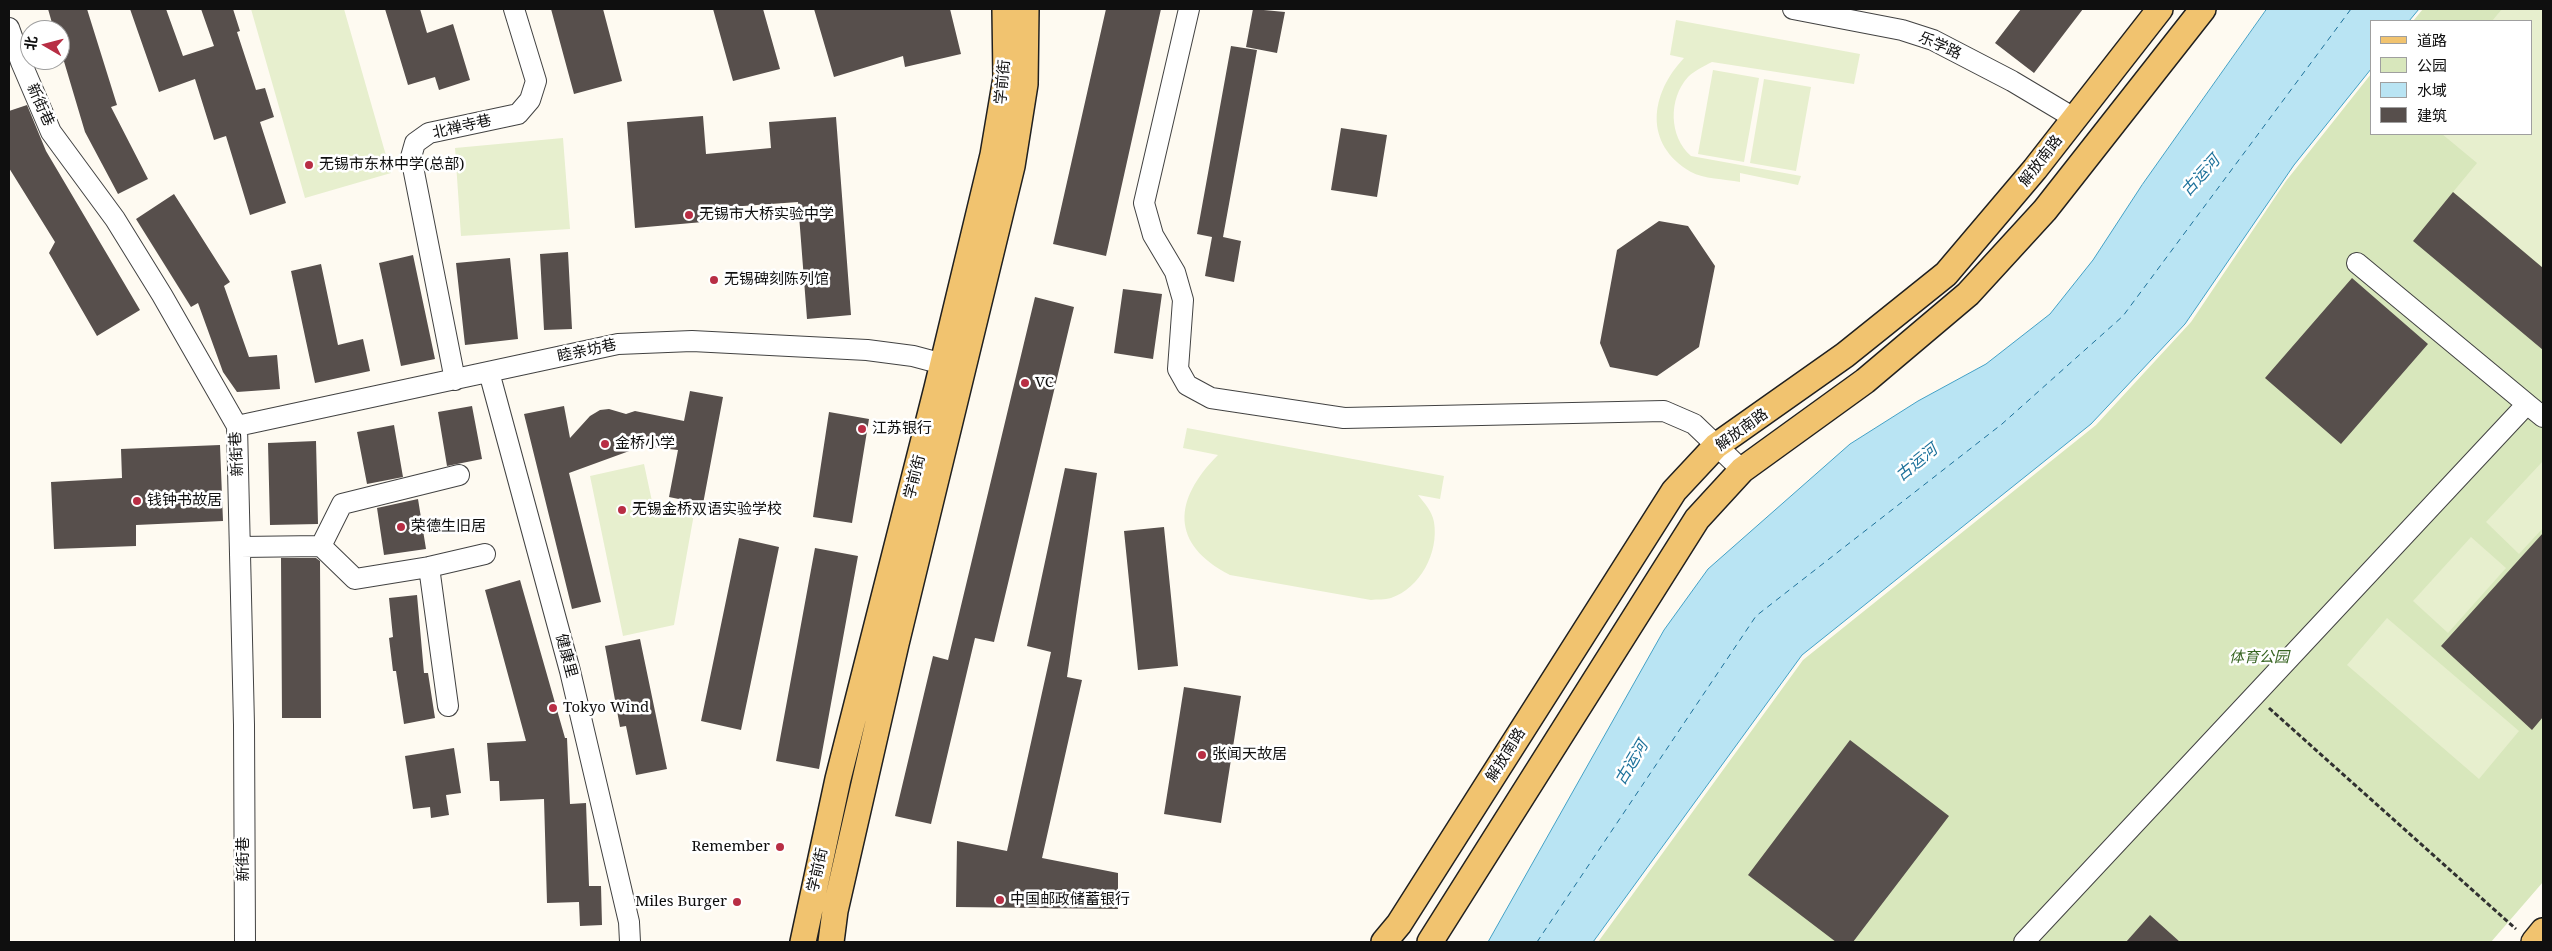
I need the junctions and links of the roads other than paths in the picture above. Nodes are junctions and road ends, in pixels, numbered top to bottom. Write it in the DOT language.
graph roads {
  1 [pos="514,9"];
  2 [pos="1005,9"];
  3 [pos="1026,9"];
  4 [pos="1189,9"];
  5 [pos="1793,9"];
  6 [pos="2160,9"];
  7 [pos="2203,9"];
  8 [pos="9,28"];
  9 [pos="15,63"];
  10 [pos="2074,118"];
  11 [pos="2357,263"];
  12 [pos="943,364"];
  13 [pos="489,372"];
  14 [pos="455,380"];
  15 [pos="2527,404"];
  16 [pos="2543,417"];
  17 [pos="237,426"];
  18 [pos="1716,446"];
  19 [pos="1742,470"];
  20 [pos="459,475"];
  21 [pos="321,546"];
  22 [pos="240,547"];
  23 [pos="485,554"];
  24 [pos="429,567"];
  25 [pos="448,706"];
  26 [pos="2543,931"];
  27 [pos="2525,936"];
  28 [pos="244,942"];
  29 [pos="630,942"];
  30 [pos="803,942"];
  31 [pos="831,942"];
  32 [pos="1384,942"];
  33 [pos="1430,942"];
  34 [pos="2024,942"];
  1 -- 14 [label="street, 北禅寺巷"];
  2 -- 12 [label="main road, 学前街"];
  3 -- 31 [label="main road, 学前街"];
  4 -- 18 [label="street"];
  5 -- 10 [label="street, 乐学路"];
  6 -- 10 [label="main road, 解放南路"];
  7 -- 19 [label="main road"];
  8 -- 9 [label="street, 新街巷"];
  9 -- 17 [label="street, 新街巷"];
  10 -- 18 [label="main road, 解放南路"];
  11 -- 15 [label="street"];
  12 -- 13 [label="street, 睦亲坊巷"];
  12 -- 30 [label="main road, 学前街"];
  13 -- 14 [label="street, 睦亲坊巷"];
  13 -- 29 [label="street, 健康里"];
  14 -- 17 [label="street, 睦亲坊巷"];
  15 -- 16 [label="street"];
  15 -- 34 [label="street"];
  17 -- 22 [label="street, 新街巷"];
  18 -- 19 [label="street"];
  18 -- 32 [label="main road, 解放南路"];
  19 -- 33 [label="main road"];
  20 -- 21 [label="street"];
  21 -- 22 [label="street"];
  21 -- 24 [label="street"];
  22 -- 28 [label="street, 新街巷"];
  23 -- 24 [label="street"];
  24 -- 25 [label="street"];
  26 -- 27 [label="main road"];
}
